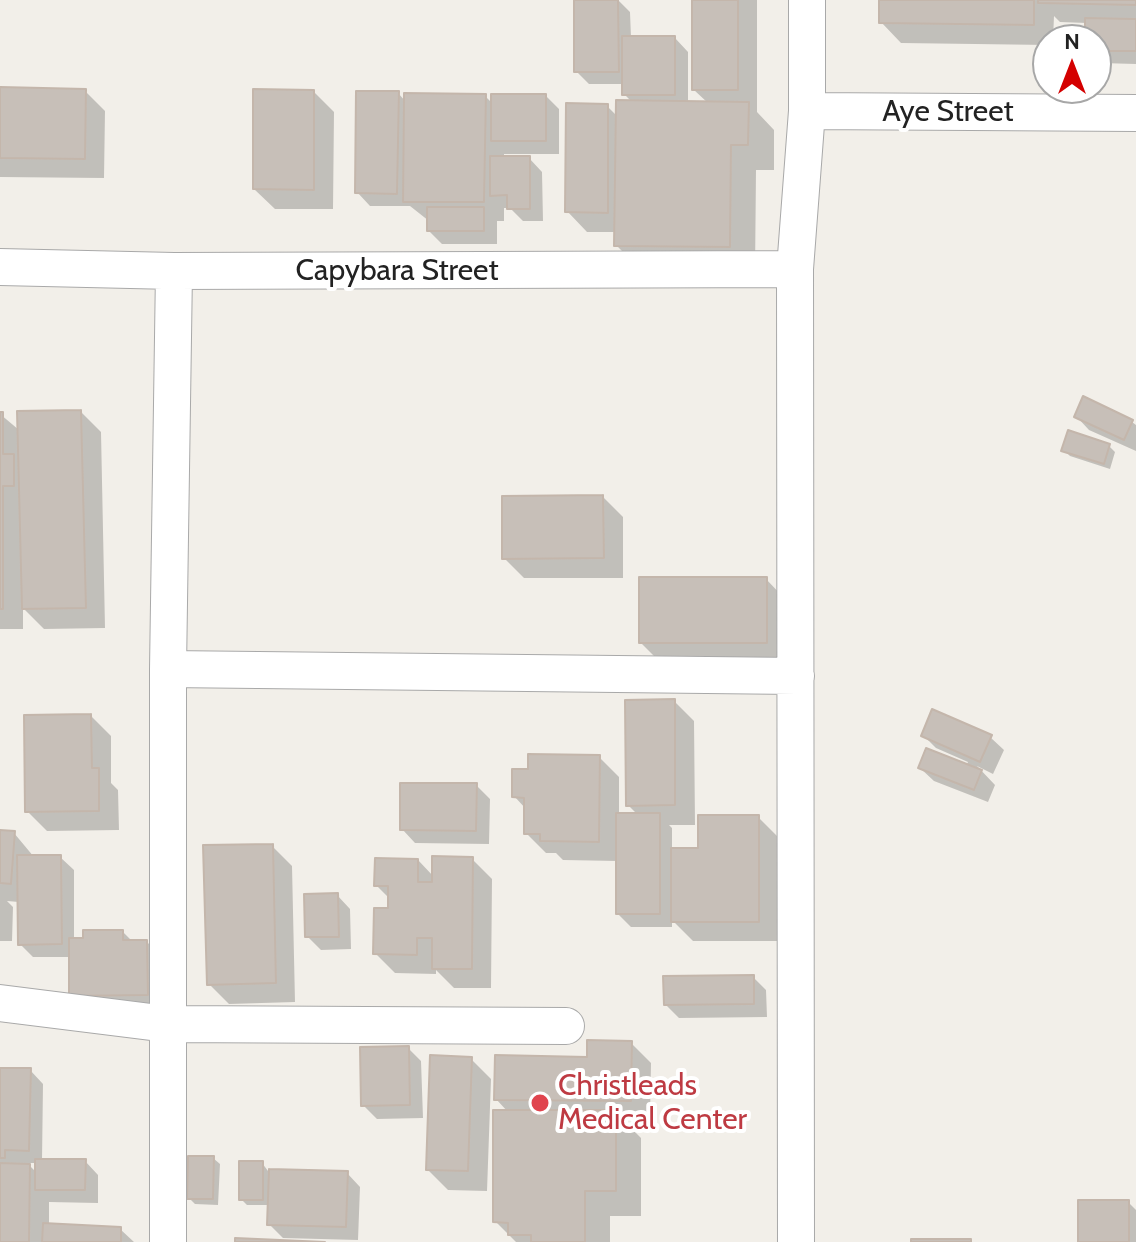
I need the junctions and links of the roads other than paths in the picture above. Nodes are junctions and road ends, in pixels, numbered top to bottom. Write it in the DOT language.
graph roads {
  1 [pos="807,0"];
  2 [pos="807,111"];
  3 [pos="1136,113"];
  4 [pos="0,267"];
  5 [pos="795,269"];
  6 [pos="174,271"];
  7 [pos="168,669"];
  8 [pos="796,676"];
  9 [pos="0,1003"];
  10 [pos="167,1024"];
  11 [pos="566,1026"];
  12 [pos="168,1242"];
  13 [pos="796,1242"];
  1 -- 2 [label="street"];
  2 -- 3 [label="street, Aye Street"];
  2 -- 5 [label="street"];
  4 -- 6 [label="street, Capybara Street"];
  5 -- 6 [label="street, Capybara Street"];
  5 -- 8 [label="street"];
  6 -- 7 [label="street"];
  7 -- 8 [label="street"];
  7 -- 10 [label="street"];
  8 -- 13 [label="street"];
  9 -- 10 [label="street"];
  10 -- 11 [label="street"];
  10 -- 12 [label="street"];
}
